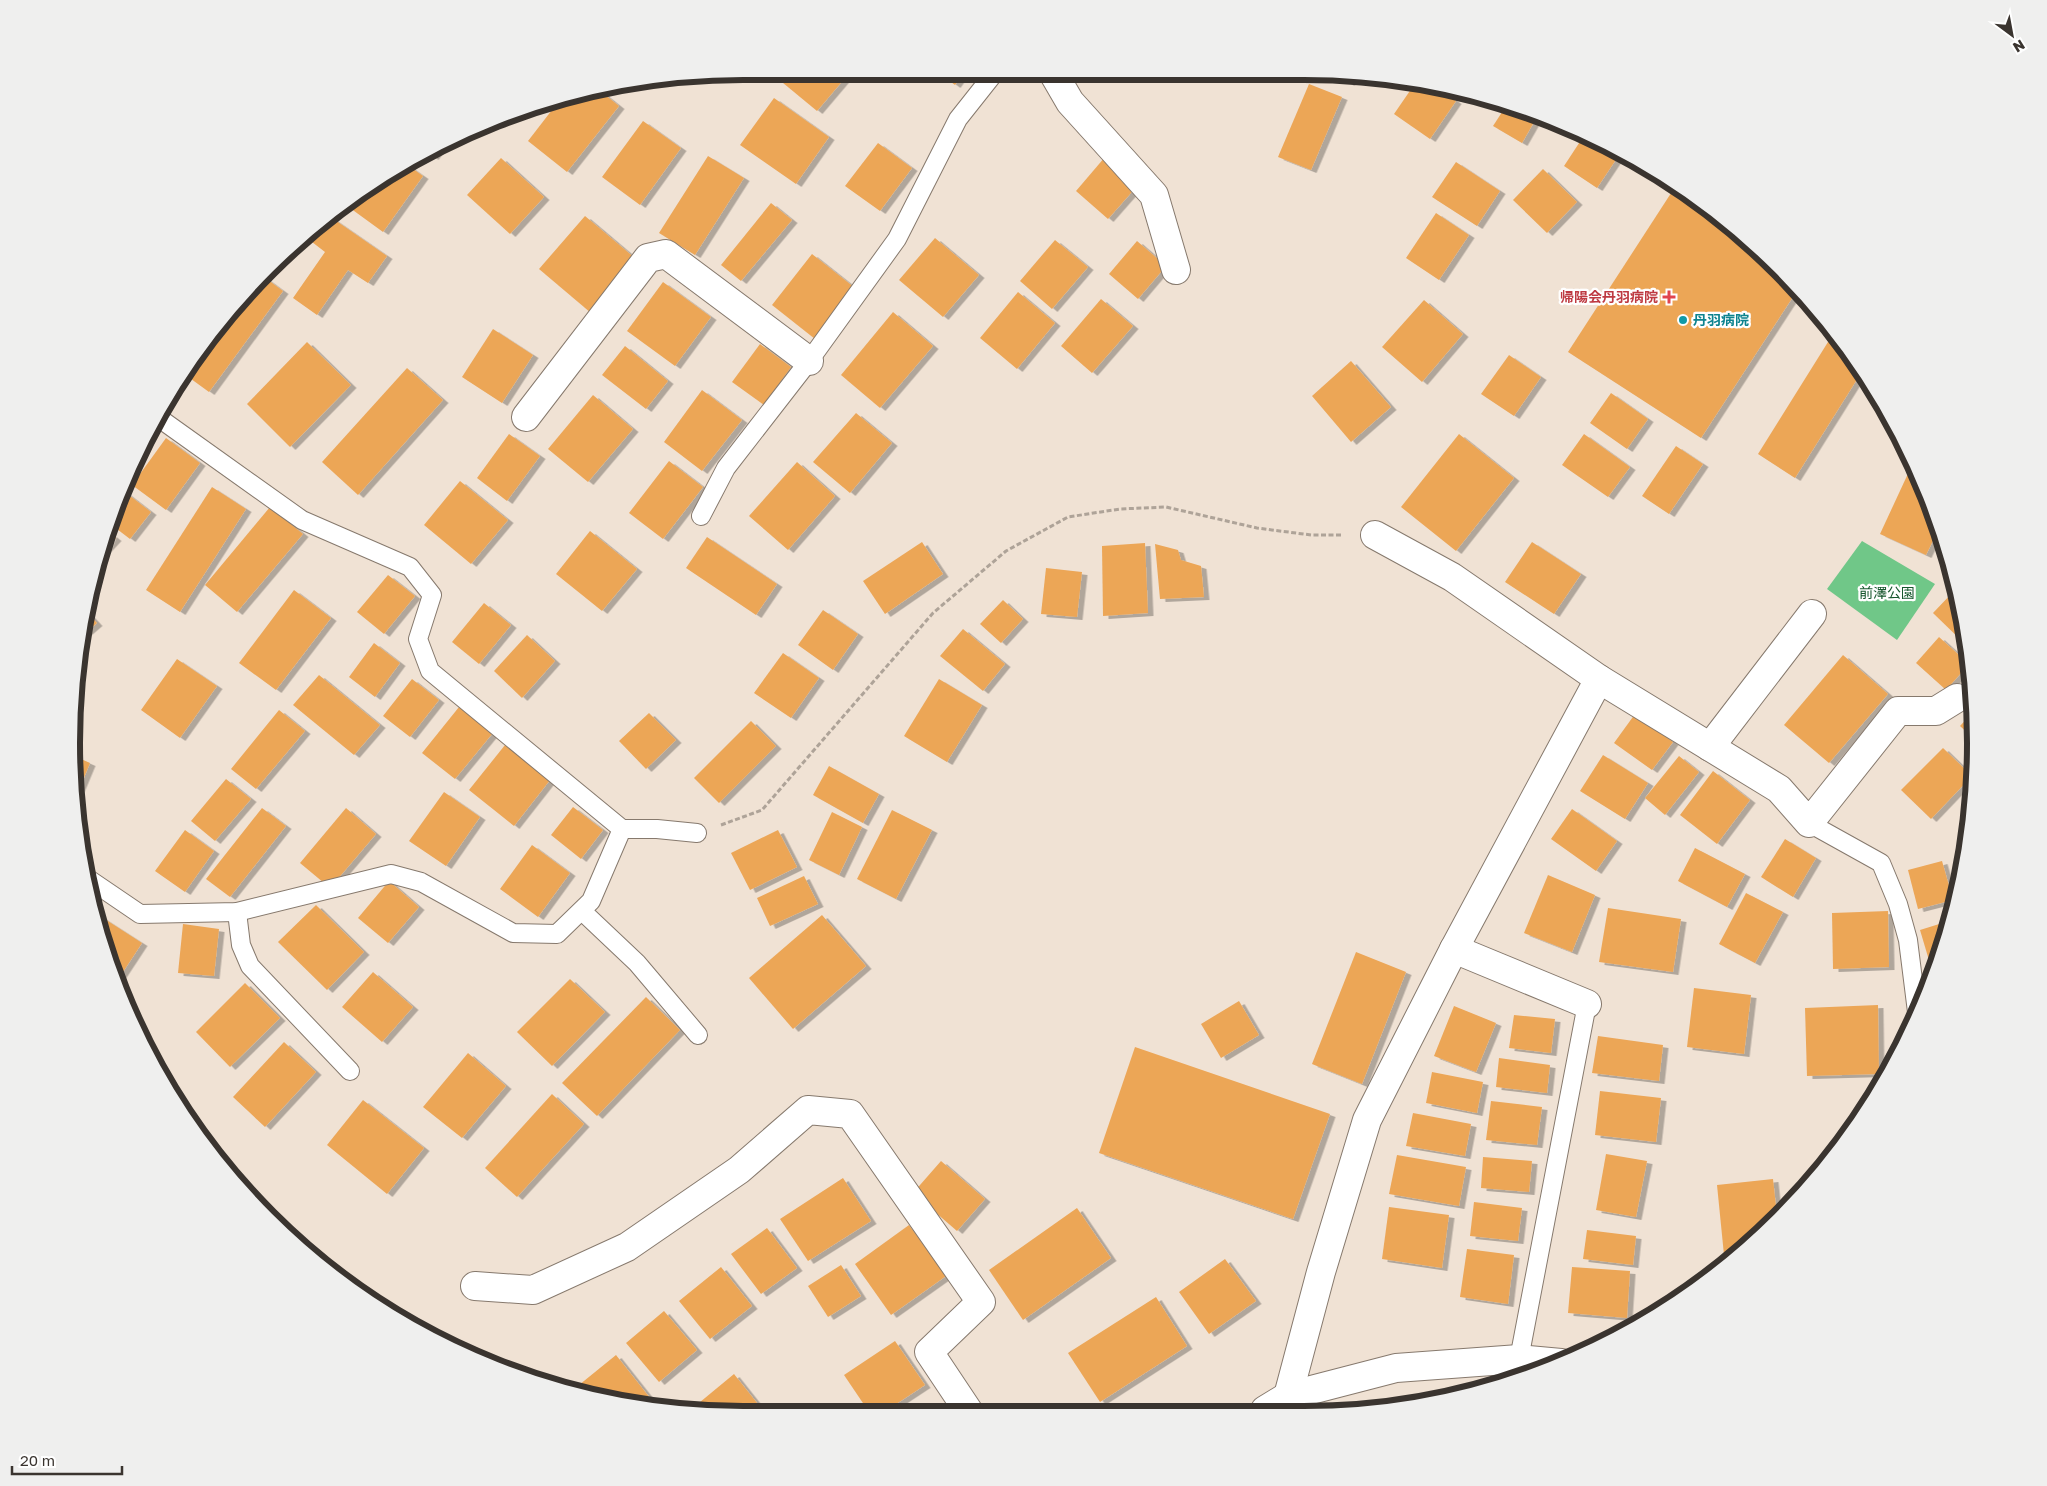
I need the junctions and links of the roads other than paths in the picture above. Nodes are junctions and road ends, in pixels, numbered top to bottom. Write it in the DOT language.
graph roads {
  1 [pos="989,80"];
  2 [pos="1057,80"];
  3 [pos="1176,270"];
  4 [pos="809,361"];
  5 [pos="526,417"];
  6 [pos="164,421"];
  7 [pos="701,516"];
  8 [pos="1375,536"];
  9 [pos="1812,614"];
  10 [pos="1599,679"];
  11 [pos="1956,698"];
  12 [pos="1710,747"];
  13 [pos="1809,823"];
  14 [pos="622,829"];
  15 [pos="697,833"];
  16 [pos="96,884"];
  17 [pos="582,911"];
  18 [pos="237,912"];
  19 [pos="1454,949"];
  20 [pos="1916,1000"];
  21 [pos="1588,1004"];
  22 [pos="698,1035"];
  23 [pos="350,1071"];
  24 [pos="474,1286"];
  25 [pos="1519,1360"];
  26 [pos="1541,1362"];
  27 [pos="1276,1403"];
  28 [pos="965,1406"];
  1 -- 4 [label="lane"];
  2 -- 3 [label="street"];
  4 -- 5 [label="street"];
  4 -- 7 [label="lane"];
  6 -- 14 [label="lane"];
  8 -- 10 [label="street"];
  9 -- 12 [label="street"];
  10 -- 12 [label="street"];
  10 -- 19 [label="street"];
  11 -- 13 [label="street"];
  12 -- 13 [label="street"];
  13 -- 20 [label="lane"];
  14 -- 15 [label="lane"];
  14 -- 17 [label="lane"];
  16 -- 18 [label="lane"];
  17 -- 18 [label="lane"];
  17 -- 22 [label="lane"];
  18 -- 23 [label="lane"];
  19 -- 21 [label="street"];
  19 -- 27 [label="street"];
  21 -- 25 [label="lane"];
  24 -- 28 [label="street"];
  25 -- 26 [label="street"];
  25 -- 27 [label="street"];
}
